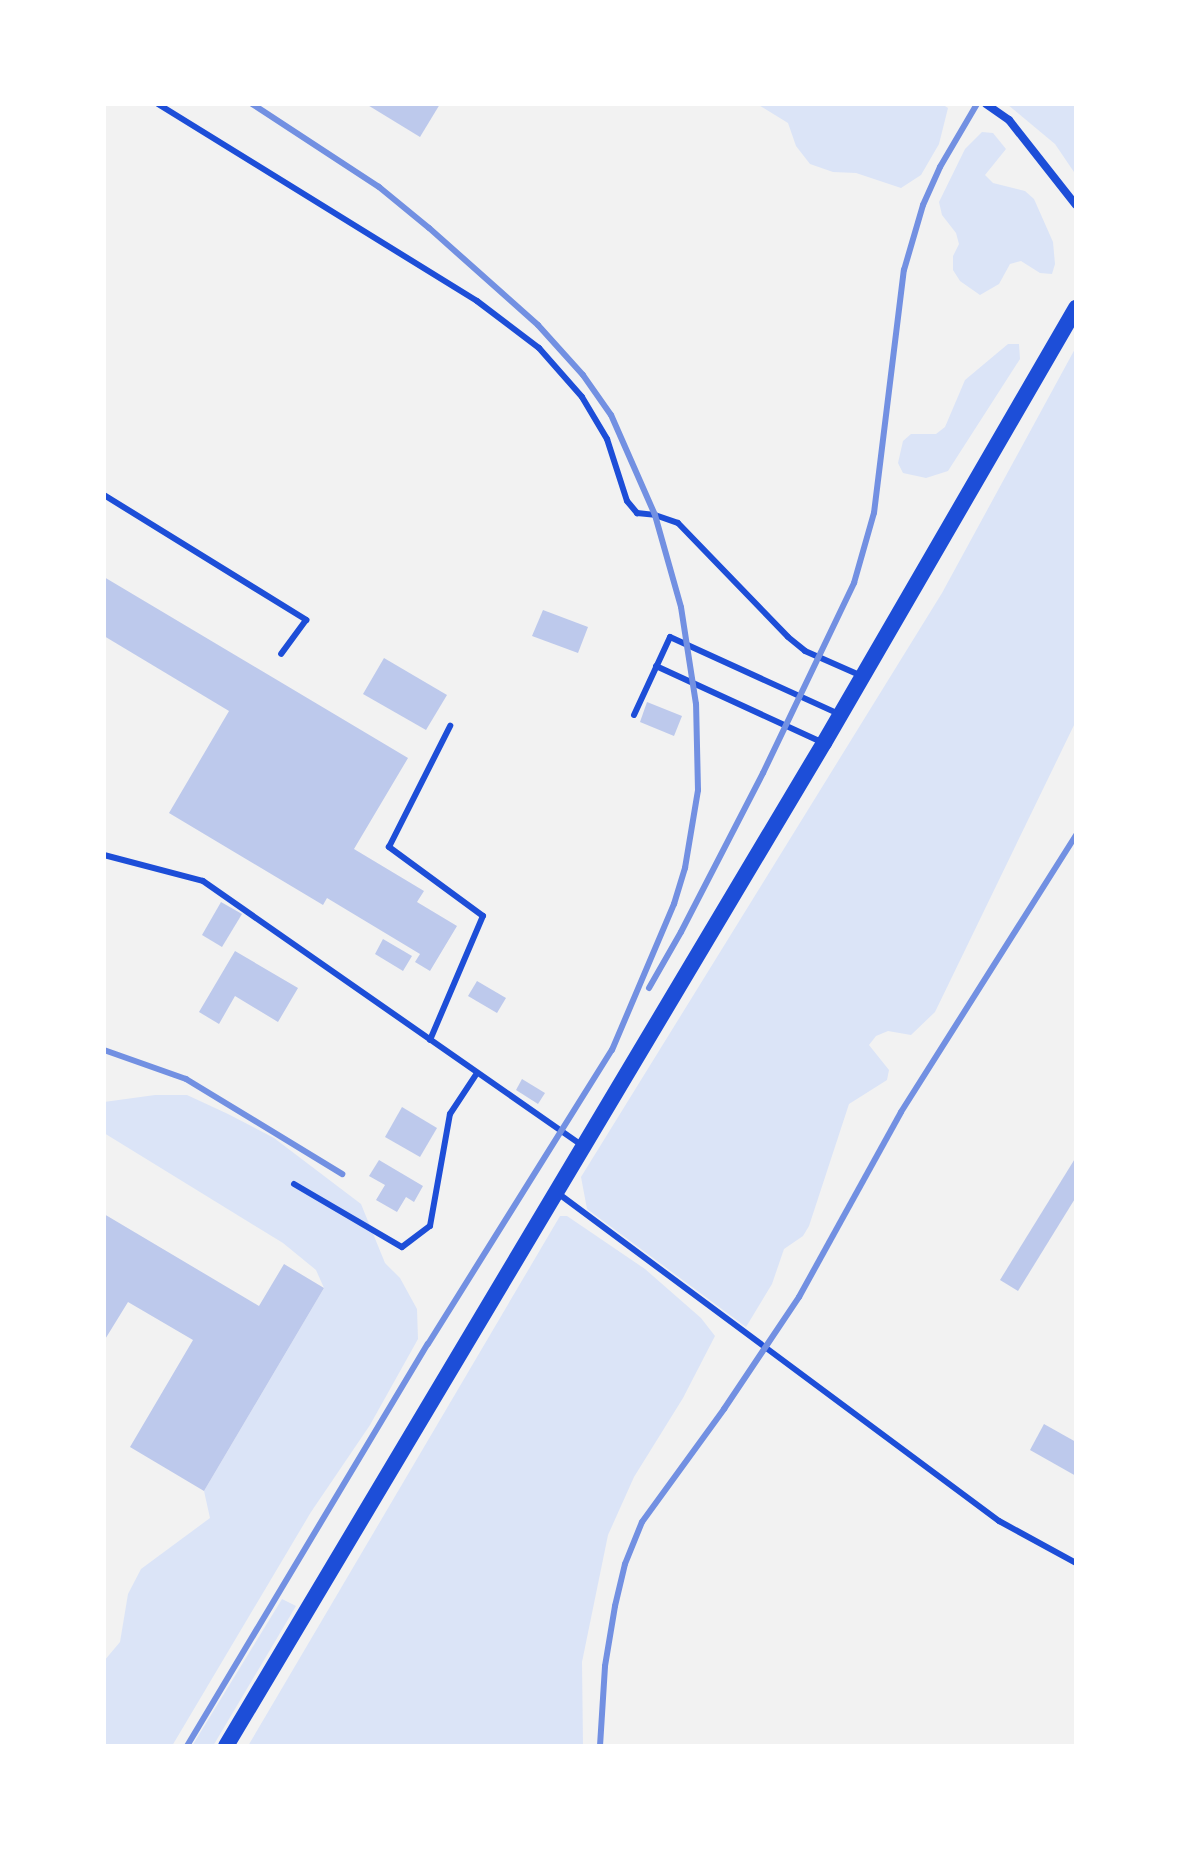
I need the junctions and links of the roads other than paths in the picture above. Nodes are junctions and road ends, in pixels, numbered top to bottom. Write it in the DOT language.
graph roads {
  1 [pos="158,104"];
  2 [pos="986,104"];
  3 [pos="1076,205"];
  4 [pos="1076,308"];
  5 [pos="104,495"];
  6 [pos="281,654"];
  7 [pos="656,666"];
  8 [pos="863,676"];
  9 [pos="634,715"];
  10 [pos="840,715"];
  11 [pos="450,726"];
  12 [pos="824,743"];
  13 [pos="104,855"];
  14 [pos="430,1040"];
  15 [pos="477,1073"];
  16 [pos="583,1146"];
  17 [pos="294,1184"];
  18 [pos="556,1192"];
  19 [pos="1076,1563"];
  20 [pos="226,1746"];
  1 -- 8 [label="lane"];
  2 -- 3 [label="street"];
  4 -- 8 [label="main road"];
  5 -- 6 [label="lane"];
  7 -- 9 [label="lane"];
  7 -- 10 [label="lane"];
  7 -- 12 [label="lane"];
  8 -- 10 [label="main road"];
  10 -- 12 [label="main road"];
  11 -- 14 [label="lane"];
  12 -- 16 [label="main road"];
  13 -- 14 [label="lane"];
  14 -- 15 [label="lane"];
  15 -- 16 [label="lane"];
  15 -- 17 [label="lane"];
  16 -- 18 [label="main road"];
  18 -- 19 [label="lane"];
  18 -- 20 [label="main road"];
}
